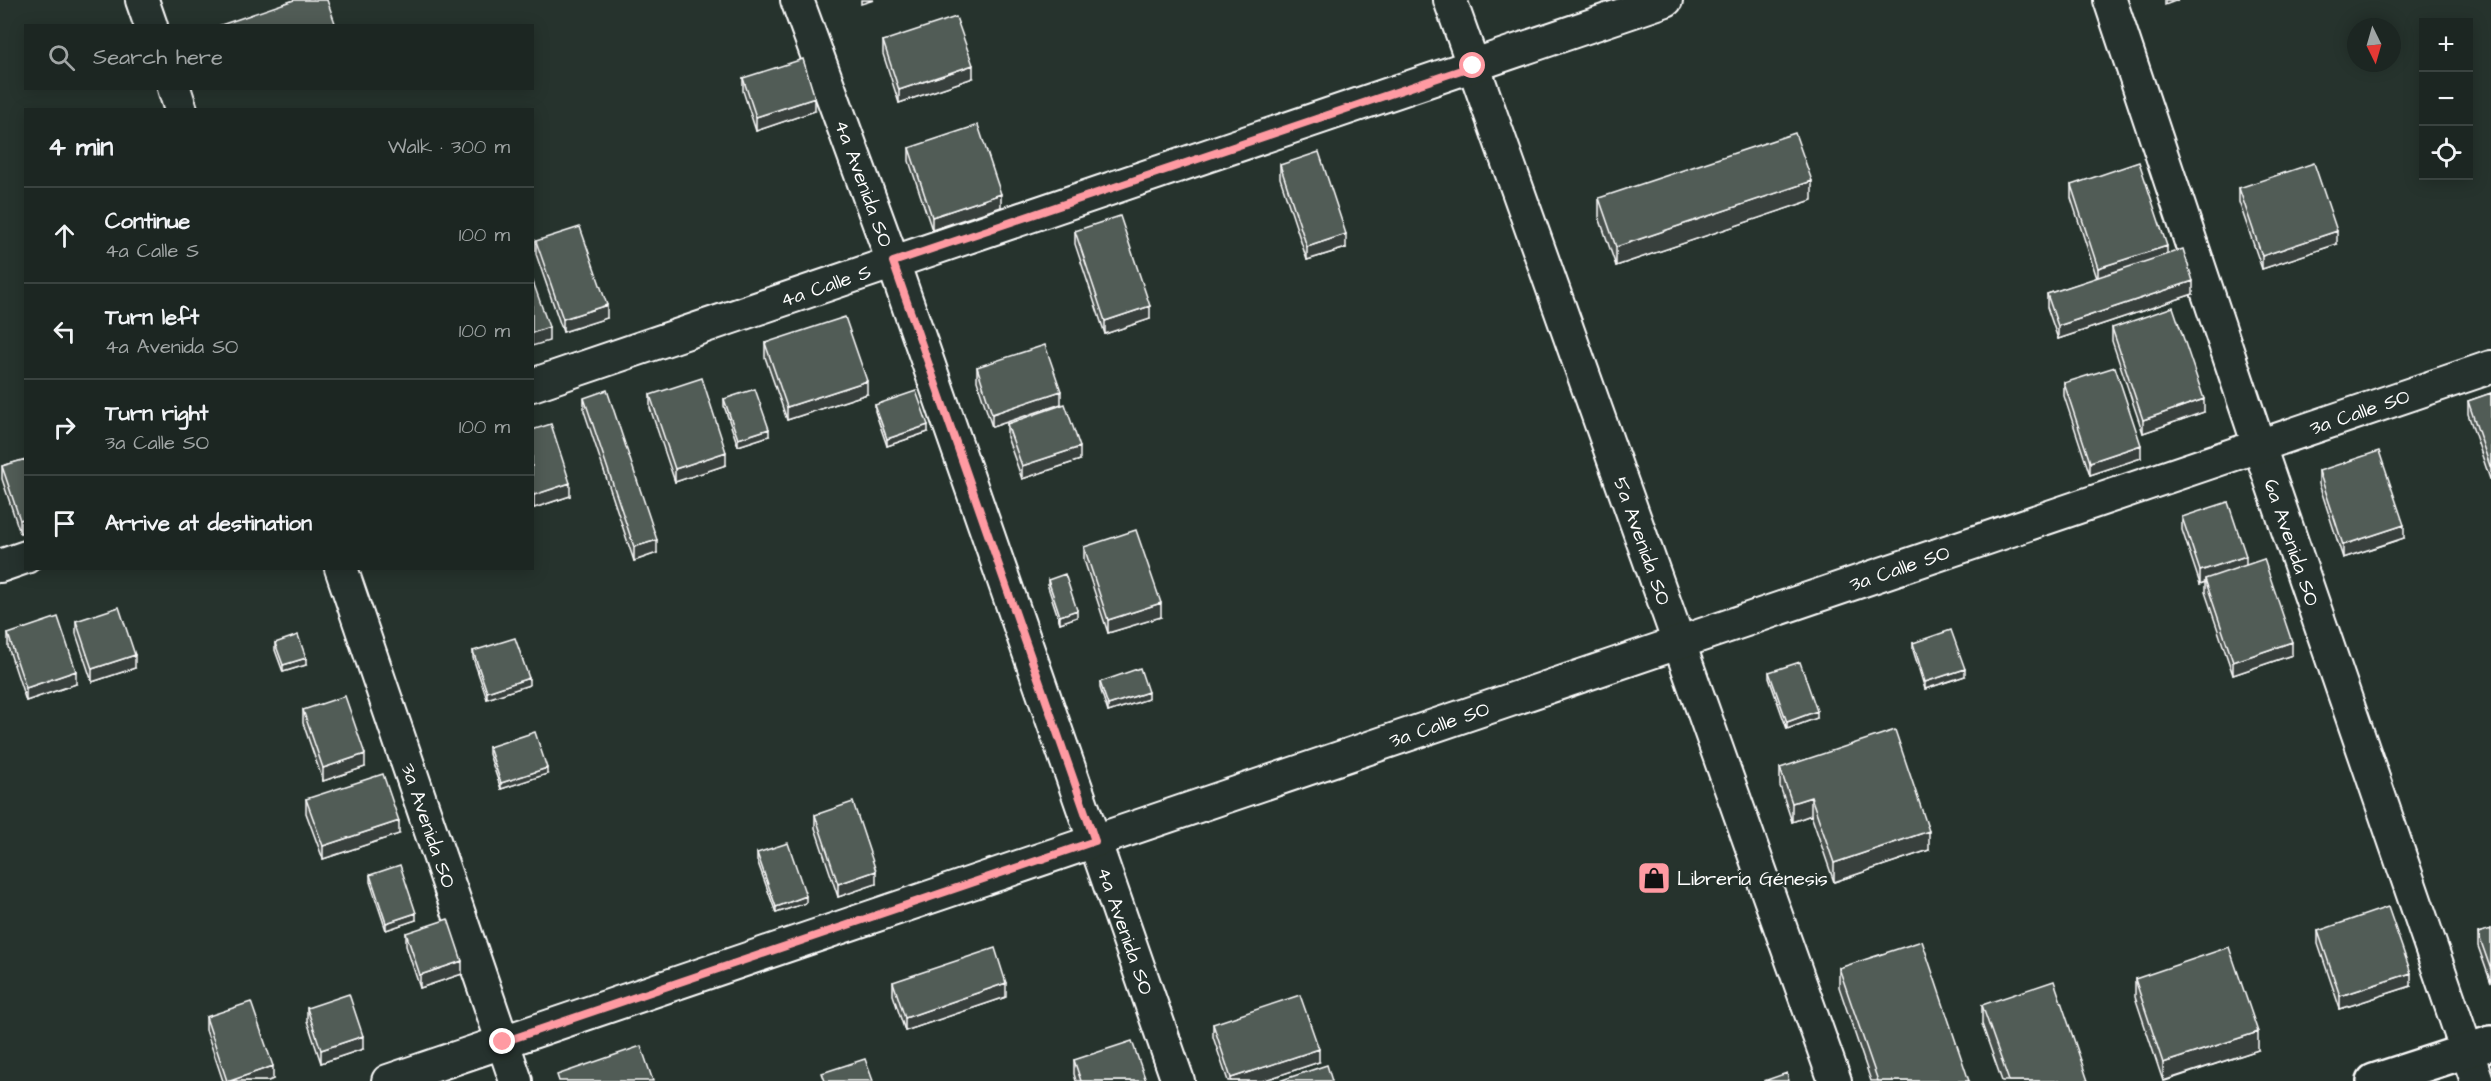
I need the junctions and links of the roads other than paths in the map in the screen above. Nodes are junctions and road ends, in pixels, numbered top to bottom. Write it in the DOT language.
graph roads {
  1 [pos="142,0"];
  2 [pos="797,0"];
  3 [pos="1450,0"];
  4 [pos="1666,0"];
  5 [pos="2110,0"];
  6 [pos="150,24"];
  7 [pos="1473,66"];
  8 [pos="175,90"];
  9 [pos="180,108"];
  10 [pos="893,262"];
  11 [pos="2491,367"];
  12 [pos="534,384"];
  13 [pos="2259,446"];
  14 [pos="24,559"];
  15 [pos="0,566"];
  16 [pos="342,570"];
  17 [pos="1680,642"];
  18 [pos="1095,841"];
  19 [pos="503,1042"];
  20 [pos="2479,1046"];
  21 [pos="388,1081"];
  22 [pos="516,1081"];
  23 [pos="1178,1081"];
  24 [pos="1835,1081"];
  25 [pos="2373,1081"];
  26 [pos="2477,1081"];
  1 -- 6 [label="street"];
  2 -- 10 [label="street, 4a Avenida SO"];
  3 -- 7 [label="street, 5a Avenida SO"];
  4 -- 7 [label="street, 4a Calle S"];
  5 -- 13 [label="street, 6a Avenida SO"];
  7 -- 10 [label="street, 4a Calle S"];
  7 -- 17 [label="street, 5a Avenida SO"];
  8 -- 9 [label="street"];
  10 -- 12 [label="street, 4a Calle S"];
  10 -- 18 [label="street, 4a Avenida SO"];
  11 -- 13 [label="street, 3a Calle SO"];
  13 -- 17 [label="street, 3a Calle SO"];
  13 -- 20 [label="street, 6a Avenida SO"];
  14 -- 15 [label="street"];
  16 -- 19 [label="street, 3a Avenida SO"];
  17 -- 18 [label="street, 3a Calle SO"];
  17 -- 24 [label="street, 5a Avenida SO"];
  18 -- 19 [label="street, 3a Calle SO"];
  18 -- 23 [label="street, 4a Avenida SO"];
  19 -- 21 [label="street, 3a Calle SO"];
  19 -- 22 [label="street, 3a Avenida SO"];
  20 -- 25 [label="street"];
  20 -- 26 [label="street, 6a Avenida SO"];
}
